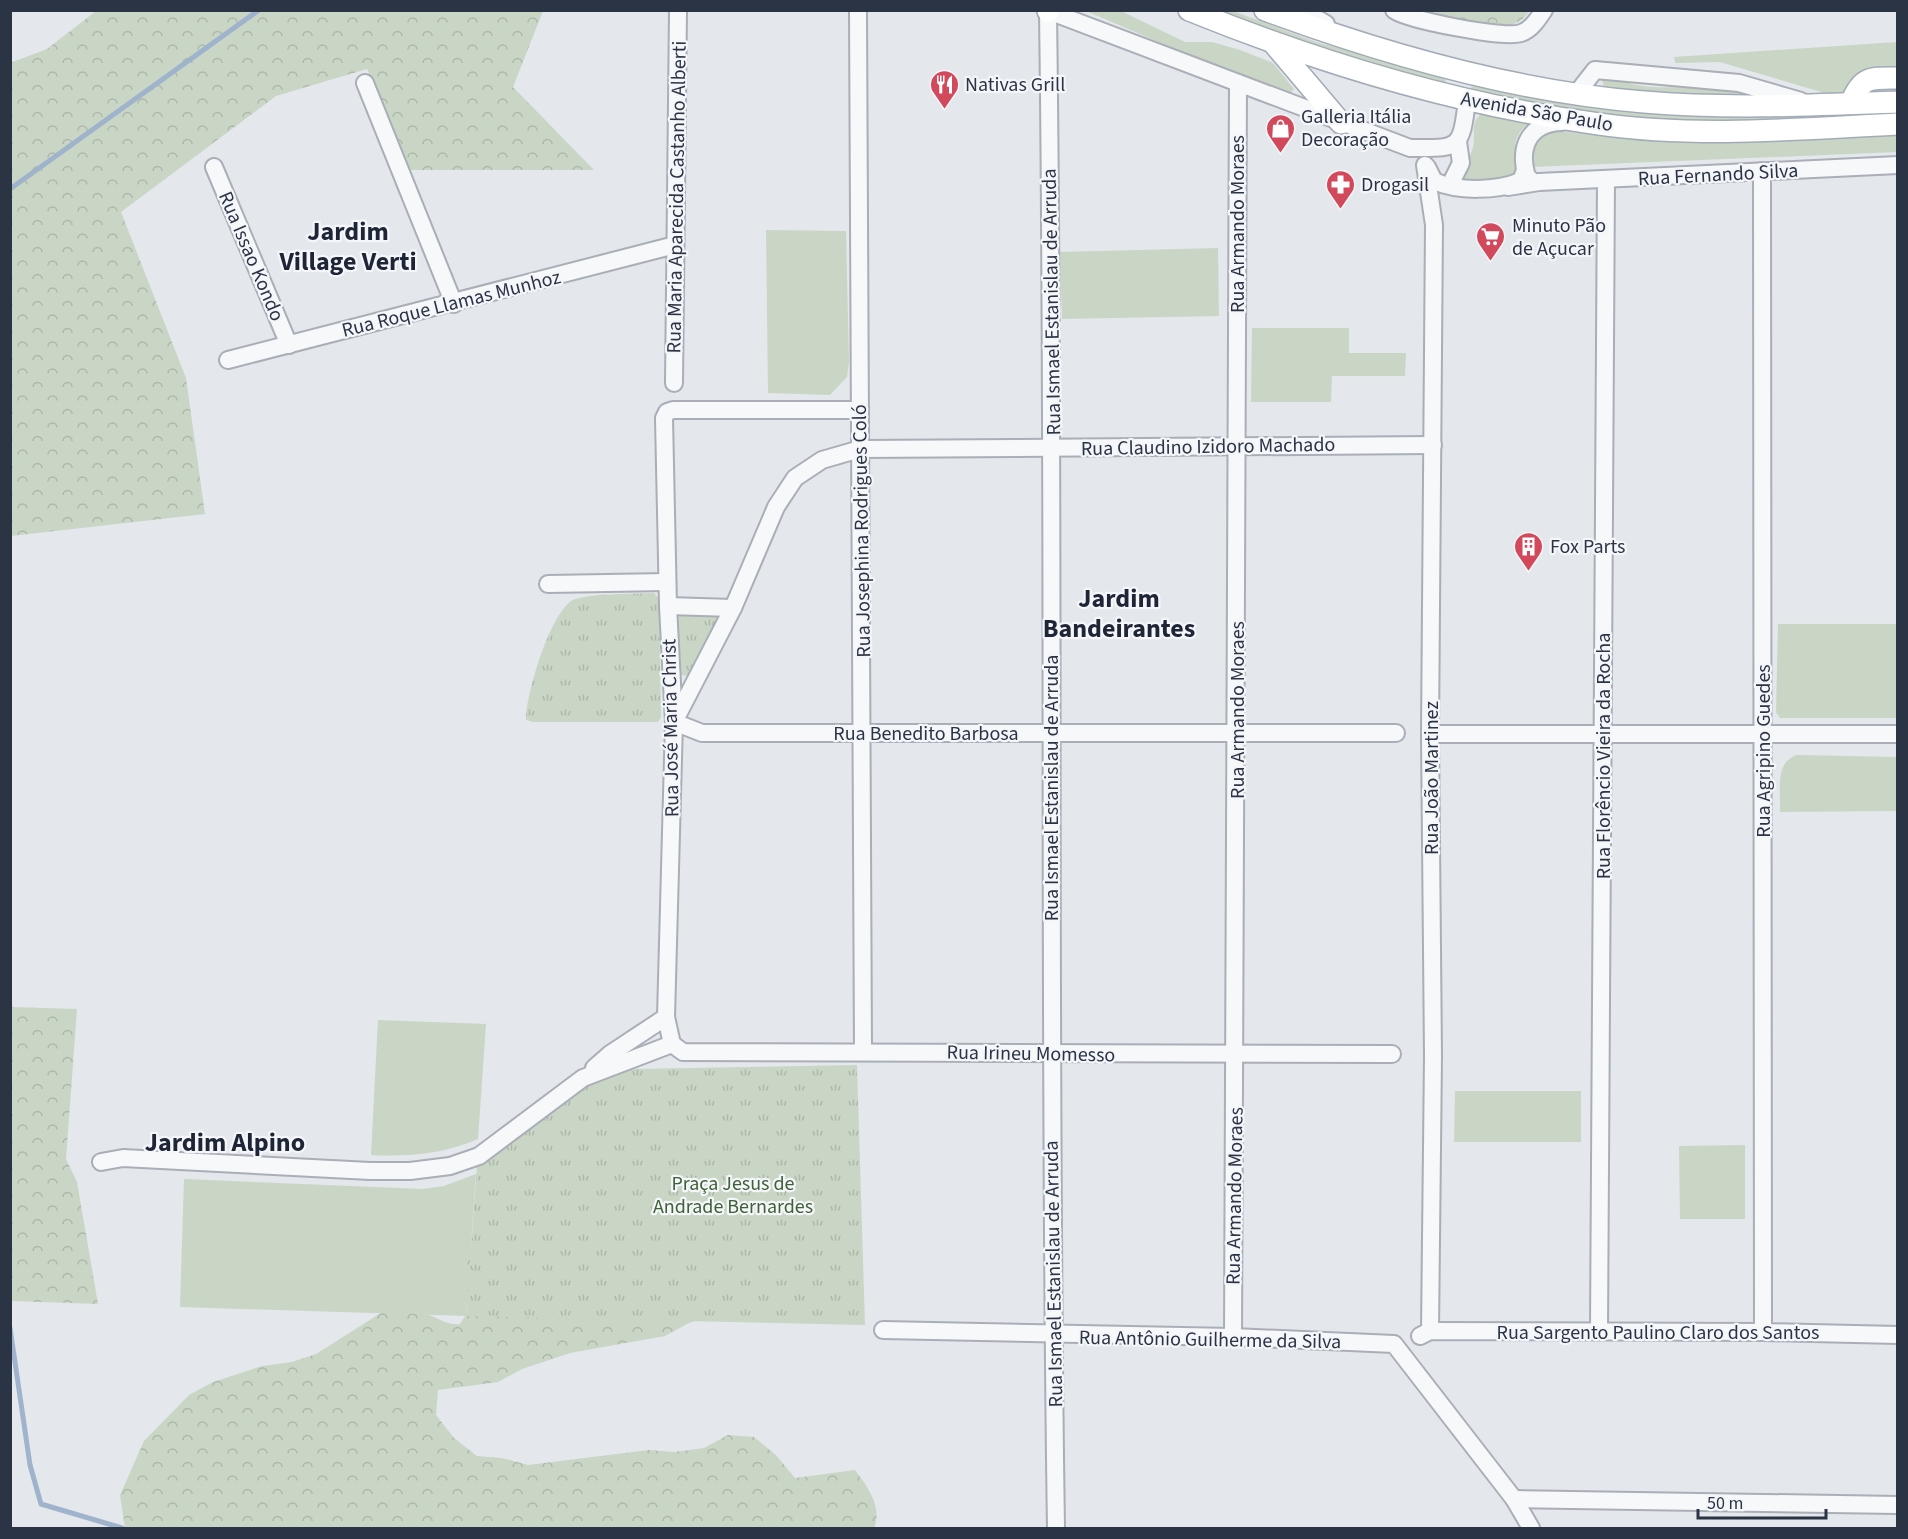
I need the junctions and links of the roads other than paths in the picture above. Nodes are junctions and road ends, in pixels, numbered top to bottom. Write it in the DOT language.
graph roads {
  1 [pos="678,10"];
  2 [pos="858,10"];
  3 [pos="1190,10"];
  4 [pos="1265,10"];
  5 [pos="1302,10"];
  6 [pos="1394,10"];
  7 [pos="1047,11"];
  8 [pos="1540,15"];
  9 [pos="1275,45"];
  10 [pos="1378,48"];
  11 [pos="1450,69"];
  12 [pos="1898,78"];
  13 [pos="366,83"];
  14 [pos="1238,83"];
  15 [pos="1467,100"];
  16 [pos="1898,102"];
  17 [pos="1851,104"];
  18 [pos="1341,123"];
  19 [pos="1599,124"];
  20 [pos="1898,124"];
  21 [pos="1458,142"];
  22 [pos="1410,148"];
  23 [pos="1425,165"];
  24 [pos="1898,165"];
  25 [pos="214,167"];
  26 [pos="1525,170"];
  27 [pos="1762,171"];
  28 [pos="1606,180"];
  29 [pos="1539,182"];
  30 [pos="1449,184"];
  31 [pos="1508,187"];
  32 [pos="1434,225"];
  33 [pos="675,245"];
  34 [pos="454,304"];
  35 [pos="289,345"];
  36 [pos="228,360"];
  37 [pos="674,383"];
  38 [pos="860,410"];
  39 [pos="1237,445"];
  40 [pos="1433,445"];
  41 [pos="1052,448"];
  42 [pos="860,449"];
  43 [pos="667,582"];
  44 [pos="548,584"];
  45 [pos="668,606"];
  46 [pos="732,608"];
  47 [pos="674,722"];
  48 [pos="1051,733"];
  49 [pos="863,734"];
  50 [pos="1396,734"];
  51 [pos="1430,734"];
  52 [pos="1603,734"];
  53 [pos="1762,734"];
  54 [pos="1898,734"];
  55 [pos="1237,735"];
  56 [pos="666,1017"];
  57 [pos="672,1044"];
  58 [pos="863,1051"];
  59 [pos="1051,1053"];
  60 [pos="1392,1054"];
  61 [pos="1236,1055"];
  62 [pos="583,1078"];
  63 [pos="101,1162"];
  64 [pos="883,1329"];
  65 [pos="1599,1331"];
  66 [pos="1763,1332"];
  67 [pos="1425,1334"];
  68 [pos="1053,1335"];
  69 [pos="1898,1335"];
  70 [pos="1233,1337"];
  71 [pos="1514,1499"];
  72 [pos="1898,1505"];
  73 [pos="1056,1528"];
  74 [pos="1531,1528"];
  1 -- 33 [label="street, Rua Maria Aparecida Castanho Alberti"];
  2 -- 38 [label="street, Rua Josephina Rodrigues Coló"];
  3 -- 9 [label="main road, Avenida São Paulo"];
  4 -- 10 [label="main road, Avenida São Paulo"];
  5 -- 10 [label="street"];
  6 -- 8 [label="street"];
  7 -- 14 [label="street"];
  7 -- 41 [label="street, Rua Ismael Estanislau de Arruda"];
  9 -- 15 [label="main road, Avenida São Paulo"];
  9 -- 18 [label="main road"];
  10 -- 11 [label="main road, Avenida São Paulo"];
  11 -- 15 [label="main road"];
  11 -- 17 [label="main road, Avenida São Paulo"];
  12 -- 17 [label="main road"];
  13 -- 34 [label="street"];
  14 -- 18 [label="street"];
  14 -- 39 [label="street, Rua Armando Moraes"];
  15 -- 19 [label="main road, Avenida São Paulo"];
  15 -- 21 [label="street"];
  16 -- 17 [label="main road, Avenida São Paulo"];
  18 -- 22 [label="street"];
  19 -- 20 [label="main road, Avenida São Paulo"];
  19 -- 26 [label="street"];
  21 -- 22 [label="street"];
  21 -- 30 [label="street"];
  22 -- 23 [label="street"];
  23 -- 30 [label="street"];
  23 -- 32 [label="street, Rua João Martinez"];
  24 -- 27 [label="street, Rua Fernando Silva"];
  25 -- 35 [label="street, Rua Issao Kondo"];
  26 -- 29 [label="street"];
  26 -- 31 [label="street"];
  27 -- 28 [label="street, Rua Fernando Silva"];
  27 -- 53 [label="street, Rua Agripino Guedes"];
  28 -- 29 [label="street, Rua Fernando Silva"];
  28 -- 52 [label="street, Rua Florêncio Vieira da Rocha"];
  29 -- 31 [label="street, Rua Fernando Silva"];
  30 -- 31 [label="street, Rua Fernando Silva"];
  30 -- 32 [label="street, Rua João Martinez"];
  32 -- 40 [label="street, Rua João Martinez"];
  33 -- 34 [label="street, Rua Roque Llamas Munhoz"];
  33 -- 37 [label="street, Rua Maria Aparecida Castanho Alberti"];
  34 -- 35 [label="street, Rua Roque Llamas Munhoz"];
  35 -- 36 [label="street, Rua Roque Llamas Munhoz"];
  38 -- 42 [label="street, Rua Josephina Rodrigues Coló"];
  38 -- 43 [label="street, Rua José Maria Christ"];
  39 -- 40 [label="street, Rua Claudino Izidoro Machado"];
  39 -- 41 [label="street, Rua Claudino Izidoro Machado"];
  39 -- 55 [label="street, Rua Armando Moraes"];
  40 -- 51 [label="street, Rua João Martinez"];
  41 -- 42 [label="street, Rua Claudino Izidoro Machado"];
  41 -- 48 [label="street, Rua Ismael Estanislau de Arruda"];
  42 -- 46 [label="street, Rua Claudino Izidoro Machado"];
  42 -- 49 [label="street, Rua Josephina Rodrigues Coló"];
  43 -- 44 [label="street"];
  43 -- 45 [label="street, Rua José Maria Christ"];
  45 -- 46 [label="street"];
  45 -- 47 [label="street, Rua José Maria Christ"];
  46 -- 47 [label="street, Rua Claudino Izidoro Machado"];
  47 -- 49 [label="street, Rua Benedito Barbosa"];
  47 -- 56 [label="street, Rua José Maria Christ"];
  48 -- 49 [label="street, Rua Benedito Barbosa"];
  48 -- 55 [label="street, Rua Benedito Barbosa"];
  48 -- 59 [label="street, Rua Ismael Estanislau de Arruda"];
  49 -- 58 [label="street, Rua Josephina Rodrigues Coló"];
  50 -- 55 [label="street, Rua Benedito Barbosa"];
  51 -- 52 [label="street"];
  51 -- 67 [label="street, Rua João Martinez"];
  52 -- 53 [label="street"];
  52 -- 65 [label="street, Rua Florêncio Vieira da Rocha"];
  53 -- 54 [label="street"];
  53 -- 66 [label="street, Rua Agripino Guedes"];
  55 -- 61 [label="street, Rua Armando Moraes"];
  56 -- 57 [label="street, Rua José Maria Christ"];
  56 -- 62 [label="street"];
  57 -- 58 [label="street, Rua Irineu Momesso"];
  57 -- 62 [label="street"];
  58 -- 59 [label="street, Rua Irineu Momesso"];
  59 -- 61 [label="street, Rua Irineu Momesso"];
  59 -- 68 [label="street, Rua Ismael Estanislau de Arruda"];
  60 -- 61 [label="street, Rua Irineu Momesso"];
  61 -- 70 [label="street, Rua Armando Moraes"];
  62 -- 63 [label="street"];
  64 -- 68 [label="street, Rua Antônio Guilherme da Silva"];
  65 -- 66 [label="street, Rua Sargento Paulino Claro dos Santos"];
  65 -- 67 [label="street, Rua Sargento Paulino Claro dos Santos"];
  66 -- 69 [label="street, Rua Sargento Paulino Claro dos Santos"];
  68 -- 70 [label="street, Rua Antônio Guilherme da Silva"];
  68 -- 73 [label="street, Rua Ismael Estanislau de Arruda"];
  70 -- 71 [label="street, Rua Antônio Guilherme da Silva"];
  71 -- 72 [label="street"];
  71 -- 74 [label="street"];
}
